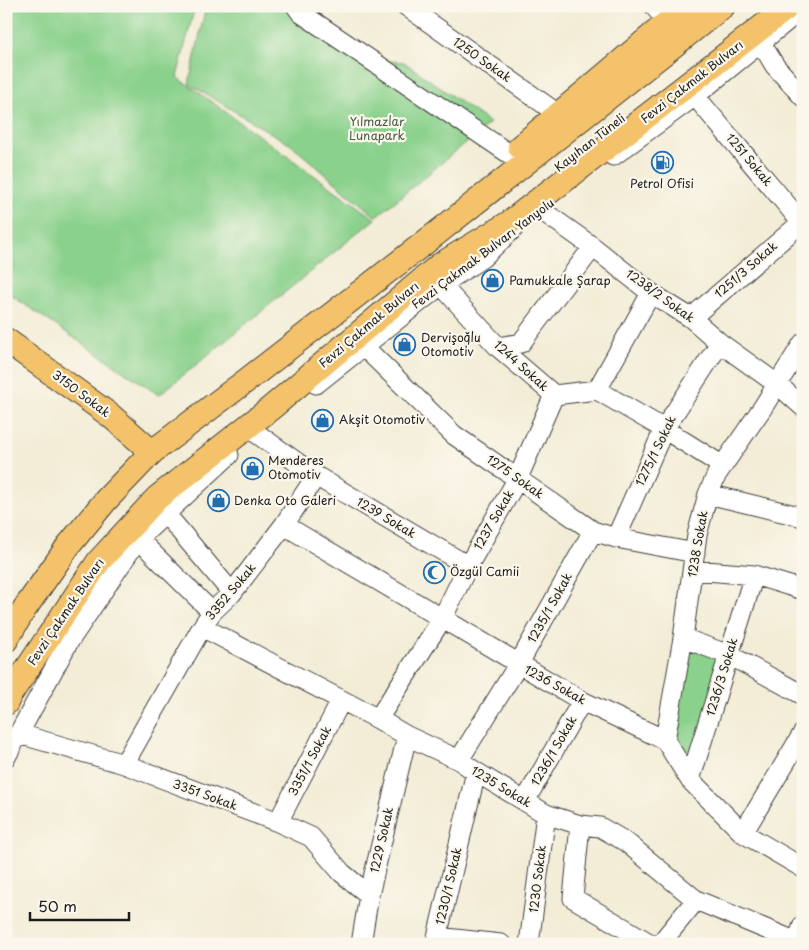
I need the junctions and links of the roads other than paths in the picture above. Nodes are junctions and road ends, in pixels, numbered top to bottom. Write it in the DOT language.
graph roads {
  1 [pos="296,6"];
  2 [pos="406,6"];
  3 [pos="687,6"];
  4 [pos="724,6"];
  5 [pos="767,6"];
  6 [pos="790,6"];
  7 [pos="803,8"];
  8 [pos="661,14"];
  9 [pos="761,43"];
  10 [pos="695,96"];
  11 [pos="803,97"];
  12 [pos="558,114"];
  13 [pos="512,155"];
  14 [pos="542,210"];
  15 [pos="802,224"];
  16 [pos="593,247"];
  17 [pos="441,275"];
  18 [pos="652,293"];
  19 [pos="691,318"];
  20 [pos="6,340"];
  21 [pos="720,343"];
  22 [pos="803,343"];
  23 [pos="364,347"];
  24 [pos="498,347"];
  25 [pos="777,384"];
  26 [pos="598,390"];
  27 [pos="554,395"];
  28 [pos="803,407"];
  29 [pos="664,429"];
  30 [pos="256,432"];
  31 [pos="147,448"];
  32 [pos="723,466"];
  33 [pos="316,476"];
  34 [pos="518,478"];
  35 [pos="708,494"];
  36 [pos="106,500"];
  37 [pos="165,513"];
  38 [pos="78,514"];
  39 [pos="803,518"];
  40 [pos="284,525"];
  41 [pos="593,531"];
  42 [pos="616,538"];
  43 [pos="138,539"];
  44 [pos="695,561"];
  45 [pos="468,566"];
  46 [pos="754,575"];
  47 [pos="803,590"];
  48 [pos="232,593"];
  49 [pos="6,607"];
  50 [pos="207,619"];
  51 [pos="442,619"];
  52 [pos="683,638"];
  53 [pos="6,640"];
  54 [pos="729,656"];
  55 [pos="518,665"];
  56 [pos="803,695"];
  57 [pos="341,700"];
  58 [pos="582,702"];
  59 [pos="6,703"];
  60 [pos="378,718"];
  61 [pos="803,733"];
  62 [pos="19,734"];
  63 [pos="407,736"];
  64 [pos="665,740"];
  65 [pos="6,757"];
  66 [pos="459,760"];
  67 [pos="124,764"];
  68 [pos="476,772"];
  69 [pos="690,780"];
  70 [pos="525,801"];
  71 [pos="546,814"];
  72 [pos="278,822"];
  73 [pos="580,825"];
  74 [pos="743,833"];
  75 [pos="803,868"];
  76 [pos="369,895"];
  77 [pos="696,900"];
  78 [pos="803,925"];
  79 [pos="797,943"];
  80 [pos="361,944"];
  81 [pos="501,944"];
  82 [pos="529,944"];
  83 [pos="651,944"];
  84 [pos="660,944"];
  1 -- 13 [label="street"];
  2 -- 12 [label="street, 1250 Sokak"];
  3 -- 8 [label="main road"];
  4 -- 31 [label="main road"];
  5 -- 17 [label="main road, Kayıhan Tüneli"];
  6 -- 17 [label="main road, Fevzi Çakmak Bulvarı"];
  7 -- 9 [label="street, Fevzi Çakmak Bulvarı Yanyolu"];
  8 -- 12 [label="main road"];
  9 -- 10 [label="street, Fevzi Çakmak Bulvarı Yanyolu"];
  9 -- 11 [label="street"];
  10 -- 14 [label="street, Fevzi Çakmak Bulvarı Yanyolu"];
  10 -- 15 [label="street, 1251 Sokak"];
  12 -- 13 [label="main road"];
  13 -- 31 [label="main road"];
  14 -- 16 [label="street, 1238/2 Sokak"];
  14 -- 17 [label="street, Fevzi Çakmak Bulvarı Yanyolu"];
  15 -- 19 [label="street, 1251/3 Sokak"];
  16 -- 18 [label="street, 1238/2 Sokak"];
  16 -- 24 [label="street"];
  17 -- 23 [label="street, Fevzi Çakmak Bulvarı Yanyolu"];
  17 -- 24 [label="street, 1244 Sokak"];
  17 -- 59 [label="main road, Fevzi Çakmak Bulvarı"];
  18 -- 19 [label="street, 1238/2 Sokak"];
  18 -- 26 [label="street"];
  19 -- 21 [label="street, 1238/2 Sokak"];
  20 -- 31 [label="main road, 3150 Sokak"];
  21 -- 25 [label="street, 1238/2 Sokak"];
  21 -- 29 [label="street, 1275/1 Sokak"];
  22 -- 25 [label="street, 1238 Sokak"];
  23 -- 30 [label="street, Fevzi Çakmak Bulvarı Yanyolu"];
  23 -- 34 [label="street, 1275 Sokak"];
  24 -- 27 [label="street, 1244 Sokak"];
  25 -- 28 [label="street, 1238/2 Sokak"];
  25 -- 32 [label="street, 1238 Sokak"];
  26 -- 27 [label="street, 1244 Sokak"];
  26 -- 29 [label="street"];
  27 -- 34 [label="street, 1237 Sokak"];
  29 -- 32 [label="street"];
  29 -- 42 [label="street, 1275/1 Sokak"];
  30 -- 33 [label="street, 1239 Sokak"];
  30 -- 37 [label="street, Fevzi Çakmak Bulvarı Yanyolu"];
  31 -- 36 [label="main road"];
  31 -- 38 [label="main road"];
  32 -- 35 [label="street, 1238 Sokak"];
  33 -- 40 [label="street, 3352 Sokak"];
  33 -- 45 [label="street, 1239 Sokak"];
  34 -- 41 [label="street, 1275 Sokak"];
  34 -- 45 [label="street, 1237 Sokak"];
  35 -- 39 [label="street"];
  35 -- 44 [label="street, 1238 Sokak"];
  36 -- 38 [label="main road"];
  36 -- 53 [label="main road"];
  37 -- 43 [label="street, Fevzi Çakmak Bulvarı Yanyolu"];
  37 -- 48 [label="street"];
  38 -- 49 [label="main road"];
  40 -- 48 [label="street, 3352 Sokak"];
  40 -- 51 [label="street, 1236 Sokak"];
  41 -- 42 [label="street, 1275 Sokak"];
  41 -- 55 [label="street, 1235/1 Sokak"];
  42 -- 44 [label="street, 1275 Sokak"];
  43 -- 50 [label="street, 1235 Sokak"];
  43 -- 62 [label="street, Fevzi Çakmak Bulvarı Yanyolu"];
  44 -- 46 [label="street, 1275 Sokak"];
  44 -- 52 [label="street, 1238 Sokak"];
  45 -- 51 [label="street, 1237 Sokak"];
  46 -- 47 [label="street, 1275 Sokak"];
  46 -- 54 [label="street, 1236/3 Sokak"];
  48 -- 50 [label="street, 3352 Sokak"];
  50 -- 57 [label="street, 1235 Sokak"];
  50 -- 67 [label="street, 3352 Sokak"];
  51 -- 55 [label="street, 1236 Sokak"];
  51 -- 60 [label="street, 1237 Sokak"];
  52 -- 54 [label="street"];
  52 -- 64 [label="street, 1238 Sokak"];
  54 -- 56 [label="street"];
  54 -- 69 [label="street, 1236/3 Sokak"];
  55 -- 58 [label="street, 1236 Sokak"];
  55 -- 66 [label="street, 1235/1 Sokak"];
  57 -- 60 [label="street, 1235 Sokak"];
  57 -- 72 [label="street, 3351/1 Sokak"];
  58 -- 64 [label="street, 1236 Sokak"];
  58 -- 70 [label="street, 1236/1 Sokak"];
  60 -- 63 [label="street, 1235 Sokak"];
  61 -- 74 [label="street"];
  62 -- 65 [label="street, Fevzi Çakmak Bulvarı Yanyolu"];
  62 -- 67 [label="street, 3351 Sokak"];
  63 -- 66 [label="street, 1235 Sokak"];
  63 -- 76 [label="street, 1229 Sokak"];
  64 -- 69 [label="street"];
  66 -- 68 [label="street, 1235 Sokak"];
  67 -- 72 [label="street, 3351 Sokak"];
  68 -- 70 [label="street, 1235 Sokak"];
  68 -- 81 [label="street, 1230/1 Sokak"];
  69 -- 74 [label="street"];
  70 -- 71 [label="street, 1235 Sokak"];
  71 -- 73 [label="street, 1235 Sokak"];
  71 -- 82 [label="street, 1230 Sokak"];
  72 -- 76 [label="street, 3351 Sokak"];
  73 -- 77 [label="street, 1235 Sokak"];
  73 -- 83 [label="street"];
  74 -- 75 [label="street"];
  76 -- 80 [label="street, 1229 Sokak"];
  77 -- 79 [label="street, 1235 Sokak"];
  77 -- 84 [label="street"];
  78 -- 79 [label="street"];
}
